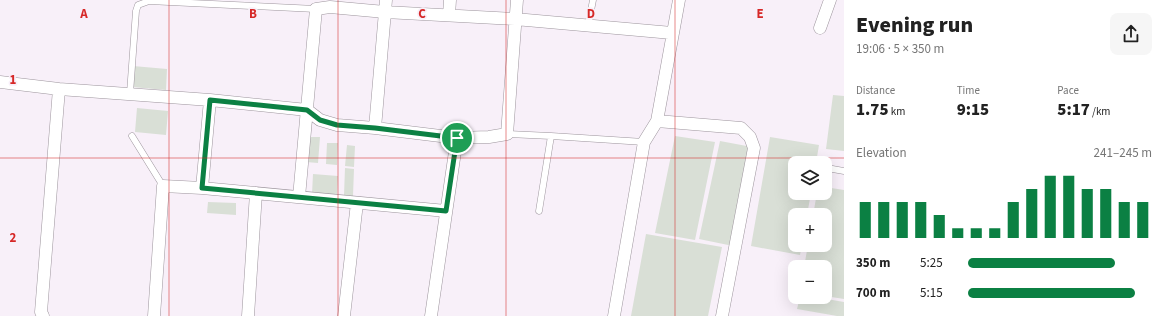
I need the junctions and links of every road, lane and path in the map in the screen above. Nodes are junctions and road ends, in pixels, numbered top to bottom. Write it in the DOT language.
graph roads {
  1 [pos="450,0"];
  2 [pos="516,0"];
  3 [pos="593,0"];
  4 [pos="679,0"];
  5 [pos="830,0"];
  6 [pos="330,4"];
  7 [pos="386,6"];
  8 [pos="316,9"];
  9 [pos="449,15"];
  10 [pos="515,19"];
  11 [pos="588,26"];
  12 [pos="820,28"];
  13 [pos="672,33"];
  14 [pos="0,82"];
  15 [pos="59,89"];
  16 [pos="130,93"];
  17 [pos="210,100"];
  18 [pos="307,110"];
  19 [pos="656,121"];
  20 [pos="375,128"];
  21 [pos="507,134"];
  22 [pos="132,136"];
  23 [pos="552,136"];
  24 [pos="457,138"];
  25 [pos="644,142"];
  26 [pos="832,169"];
  27 [pos="844,171"];
  28 [pos="163,186"];
  29 [pos="202,188"];
  30 [pos="256,193"];
  31 [pos="299,197"];
  32 [pos="357,203"];
  33 [pos="446,211"];
  34 [pos="539,211"];
  35 [pos="43,316"];
  36 [pos="154,316"];
  37 [pos="248,316"];
  38 [pos="344,316"];
  39 [pos="431,316"];
  40 [pos="614,316"];
  41 [pos="722,316"];
  1 -- 9 [label="street"];
  2 -- 10 [label="street"];
  3 -- 11 [label="lane"];
  4 -- 13 [label="street"];
  5 -- 12 [label="street"];
  6 -- 7 [label="street"];
  6 -- 8 [label="street"];
  7 -- 9 [label="street"];
  7 -- 20 [label="street"];
  8 -- 16 [label="lane"];
  8 -- 18 [label="street"];
  9 -- 10 [label="street"];
  10 -- 11 [label="street"];
  10 -- 21 [label="street"];
  11 -- 13 [label="street"];
  13 -- 19 [label="street"];
  14 -- 15 [label="street"];
  15 -- 16 [label="street"];
  15 -- 35 [label="street"];
  16 -- 17 [label="street"];
  17 -- 18 [label="street"];
  17 -- 29 [label="street"];
  18 -- 20 [label="street"];
  18 -- 31 [label="street"];
  19 -- 25 [label="street"];
  19 -- 41 [label="street"];
  20 -- 24 [label="street"];
  21 -- 23 [label="lane"];
  21 -- 24 [label="street"];
  22 -- 28 [label="lane"];
  23 -- 25 [label="lane"];
  23 -- 34 [label="lane"];
  24 -- 33 [label="street"];
  25 -- 40 [label="street"];
  26 -- 27 [label="lane"];
  28 -- 29 [label="street"];
  28 -- 36 [label="street"];
  29 -- 30 [label="street"];
  30 -- 31 [label="street"];
  30 -- 37 [label="street"];
  31 -- 32 [label="street"];
  32 -- 33 [label="street"];
  32 -- 38 [label="street"];
  33 -- 39 [label="street"];
}
